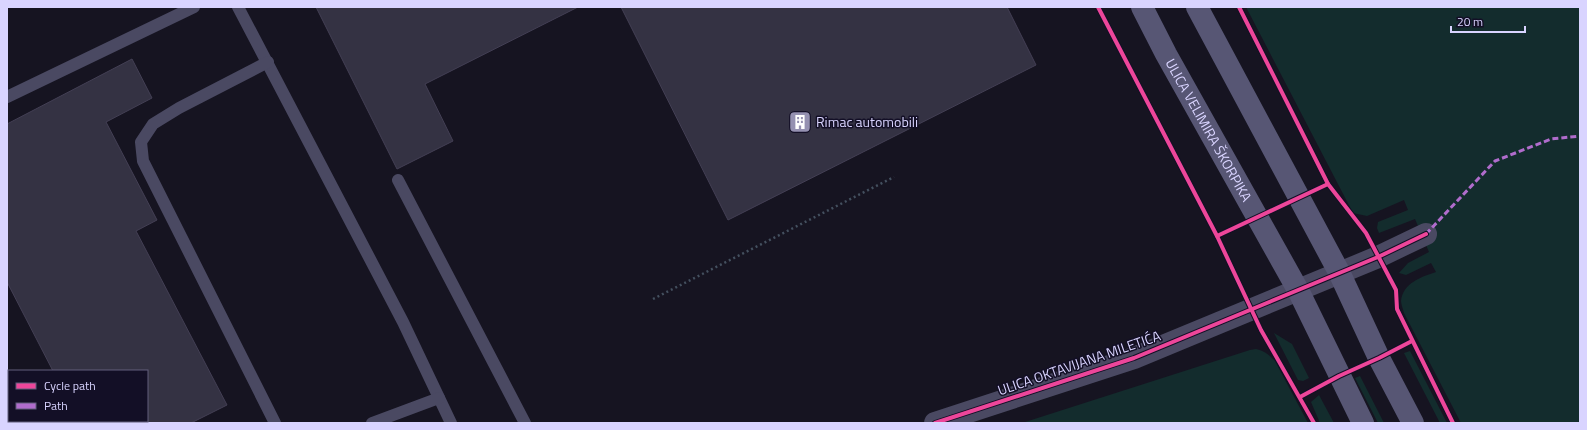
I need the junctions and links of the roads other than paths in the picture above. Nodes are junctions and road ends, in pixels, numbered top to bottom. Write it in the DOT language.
graph roads {
  1 [pos="194,7"];
  2 [pos="238,7"];
  3 [pos="1142,7"];
  4 [pos="1197,7"];
  5 [pos="268,62"];
  6 [pos="7,97"];
  7 [pos="398,180"];
  8 [pos="1426,234"];
  9 [pos="1339,272"];
  10 [pos="1298,290"];
  11 [pos="439,398"];
  12 [pos="275,423"];
  13 [pos="372,423"];
  14 [pos="451,423"];
  15 [pos="524,423"];
  16 [pos="935,423"];
  17 [pos="1363,423"];
  18 [pos="1413,423"];
  1 -- 6 [label="lane"];
  2 -- 5 [label="lane"];
  3 -- 10 [label="main road, ULICA VELIMIRA ŠKORPIKA"];
  4 -- 9 [label="main road"];
  5 -- 11 [label="lane"];
  5 -- 12 [label="lane"];
  7 -- 15 [label="lane"];
  8 -- 9 [label="street, ULICA OKTAVIJANA MILETIĆA"];
  9 -- 10 [label="street, ULICA OKTAVIJANA MILETIĆA"];
  9 -- 18 [label="main road"];
  10 -- 16 [label="street, ULICA OKTAVIJANA MILETIĆA"];
  10 -- 17 [label="main road, ULICA VELIMIRA ŠKORPIKA"];
  11 -- 13 [label="lane"];
  11 -- 14 [label="lane"];
}
